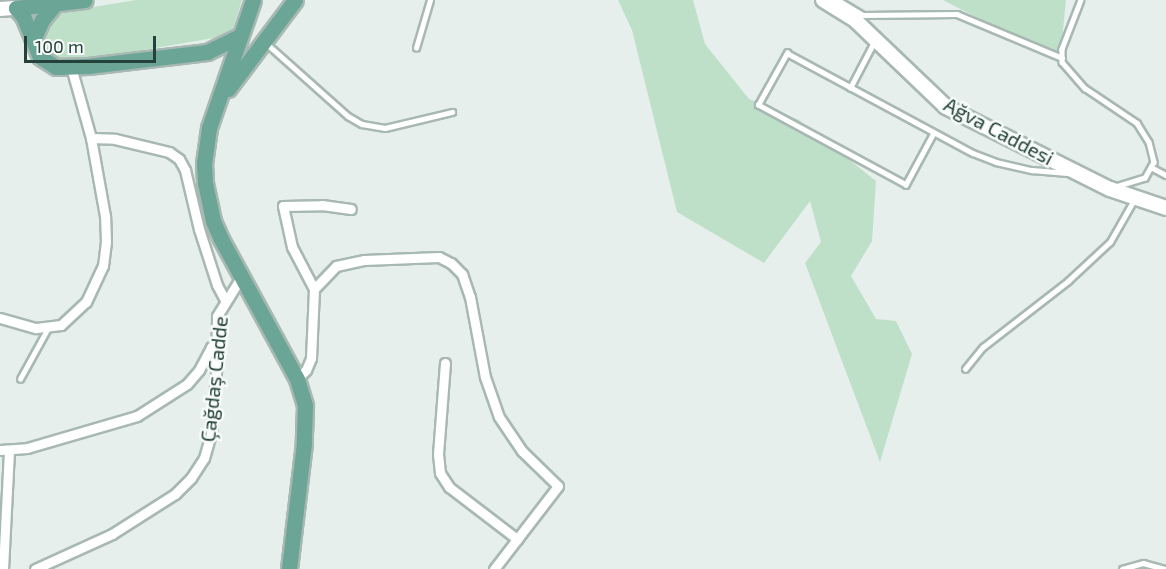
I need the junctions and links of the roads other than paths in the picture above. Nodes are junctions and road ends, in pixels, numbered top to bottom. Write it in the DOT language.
graph roads {
  1 [pos="85,0"];
  2 [pos="253,0"];
  3 [pos="294,0"];
  4 [pos="430,0"];
  5 [pos="823,0"];
  6 [pos="838,0"];
  7 [pos="1081,0"];
  8 [pos="54,5"];
  9 [pos="5,6"];
  10 [pos="33,7"];
  11 [pos="240,36"];
  12 [pos="34,38"];
  13 [pos="875,40"];
  14 [pos="263,42"];
  15 [pos="416,48"];
  16 [pos="207,52"];
  17 [pos="1062,58"];
  18 [pos="232,64"];
  19 [pos="71,68"];
  20 [pos="850,88"];
  21 [pos="218,101"];
  22 [pos="452,112"];
  23 [pos="934,133"];
  24 [pos="91,138"];
  25 [pos="1151,167"];
  26 [pos="1081,175"];
  27 [pos="1166,175"];
  28 [pos="1110,189"];
  29 [pos="1136,197"];
  30 [pos="1166,207"];
  31 [pos="351,209"];
  32 [pos="240,279"];
  33 [pos="314,290"];
  34 [pos="225,300"];
  35 [pos="0,318"];
  36 [pos="48,328"];
  37 [pos="216,344"];
  38 [pos="445,363"];
  39 [pos="965,369"];
  40 [pos="20,379"];
  41 [pos="297,379"];
  42 [pos="5,450"];
  43 [pos="3,502"];
  44 [pos="517,539"];
  45 [pos="3,569"];
  46 [pos="35,569"];
  47 [pos="289,569"];
  48 [pos="494,569"];
  49 [pos="1122,569"];
  50 [pos="1166,569"];
  1 -- 8 [label="main road"];
  2 -- 11 [label="main road"];
  3 -- 14 [label="main road"];
  4 -- 15 [label="lane"];
  5 -- 13 [label="street, Ağva Caddesi"];
  6 -- 17 [label="lane"];
  7 -- 17 [label="lane"];
  8 -- 10 [label="main road"];
  8 -- 12 [label="main road"];
  9 -- 10 [label="main road"];
  9 -- 12 [label="main road"];
  10 -- 12 [label="main road"];
  11 -- 16 [label="main road"];
  11 -- 18 [label="main road"];
  12 -- 19 [label="main road"];
  13 -- 20 [label="lane"];
  13 -- 26 [label="street, Ağva Caddesi"];
  14 -- 21 [label="main road"];
  14 -- 22 [label="lane"];
  16 -- 18 [label="main road"];
  16 -- 19 [label="main road"];
  17 -- 25 [label="lane"];
  18 -- 21 [label="main road"];
  19 -- 24 [label="street"];
  20 -- 23 [label="lane"];
  20 -- 23 [label="lane"];
  21 -- 32 [label="main road"];
  23 -- 26 [label="lane"];
  24 -- 34 [label="street"];
  24 -- 36 [label="street"];
  25 -- 27 [label="lane"];
  25 -- 28 [label="lane"];
  26 -- 28 [label="street, Ağva Caddesi"];
  28 -- 29 [label="street, Ağva Caddesi"];
  29 -- 30 [label="street, Ağva Caddesi"];
  29 -- 39 [label="lane"];
  31 -- 33 [label="street"];
  32 -- 34 [label="street, Çağdaş Cadde"];
  32 -- 41 [label="main road"];
  33 -- 41 [label="street"];
  33 -- 44 [label="street"];
  34 -- 37 [label="street, Çağdaş Cadde"];
  35 -- 36 [label="street"];
  36 -- 40 [label="lane"];
  37 -- 42 [label="street"];
  37 -- 46 [label="street, Çağdaş Cadde"];
  38 -- 44 [label="street"];
  41 -- 47 [label="main road"];
  42 -- 43 [label="street"];
  43 -- 45 [label="street"];
  44 -- 48 [label="street"];
  49 -- 50 [label="lane"];
}
